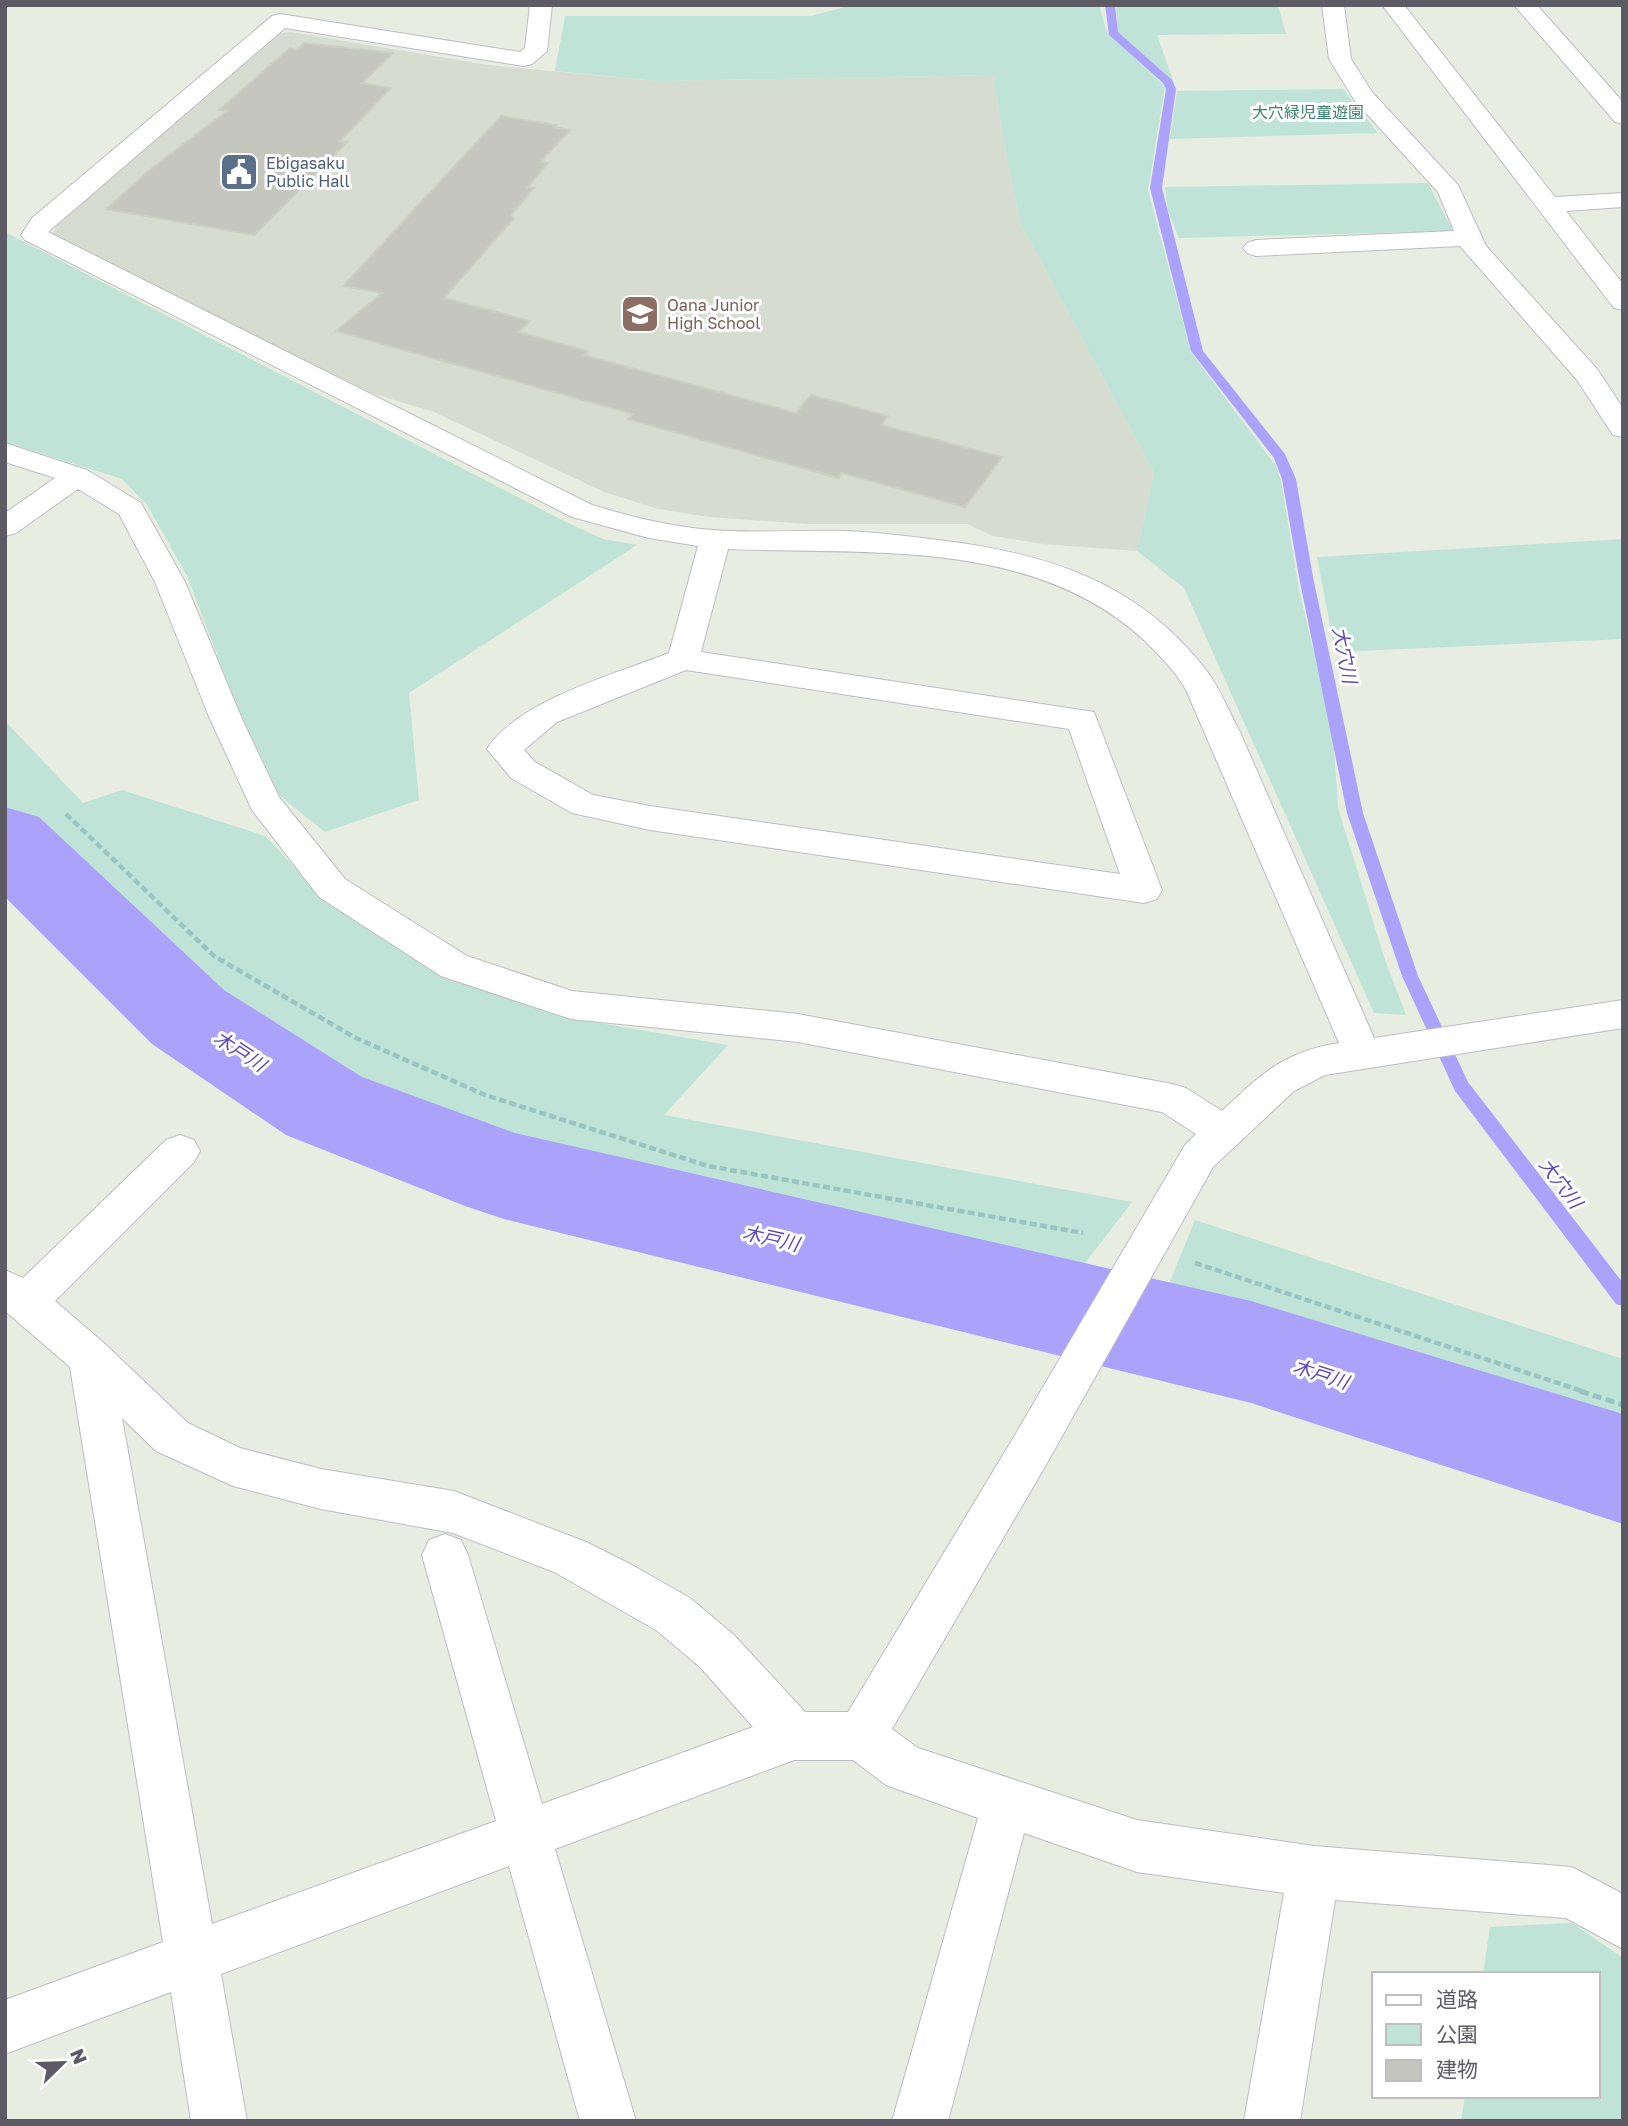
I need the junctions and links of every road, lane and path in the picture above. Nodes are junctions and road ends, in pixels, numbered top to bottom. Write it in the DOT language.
graph roads {
  1 [pos="541,5"];
  2 [pos="1333,5"];
  3 [pos="1394,5"];
  4 [pos="1525,5"];
  5 [pos="1623,117"];
  6 [pos="1623,200"];
  7 [pos="1547,205"];
  8 [pos="1469,238"];
  9 [pos="1256,248"];
  10 [pos="1623,302"];
  11 [pos="1623,429"];
  12 [pos="5,452"];
  13 [pos="77,476"];
  14 [pos="5,527"];
  15 [pos="715,539"];
  16 [pos="683,659"];
  17 [pos="66,814"];
  18 [pos="1623,1014"];
  19 [pos="1362,1053"];
  20 [pos="1226,1133"];
  21 [pos="180,1151"];
  22 [pos="1083,1233"];
  23 [pos="1186,1260"];
  24 [pos="16,1295"];
  25 [pos="90,1357"];
  26 [pos="1623,1405"];
  27 [pos="445,1555"];
  28 [pos="794,1736"];
  29 [pos="861,1736"];
  30 [pos="1007,1803"];
  31 [pos="525,1834"];
  32 [pos="1314,1872"];
  33 [pos="1623,1923"];
  34 [pos="191,1960"];
  35 [pos="5,2028"];
  36 [pos="219,2121"];
  37 [pos="608,2121"];
  38 [pos="920,2121"];
  39 [pos="1272,2121"];
  1 -- 15 [label="street"];
  2 -- 8 [label="street"];
  3 -- 7 [label="street"];
  4 -- 5 [label="street"];
  6 -- 7 [label="street"];
  7 -- 10 [label="street"];
  8 -- 9 [label="street"];
  8 -- 11 [label="street"];
  12 -- 13 [label="street"];
  13 -- 14 [label="street"];
  13 -- 20 [label="street"];
  15 -- 16 [label="street"];
  15 -- 19 [label="street"];
  16 -- 16 [label="street"];
  17 -- 22 [label="path"];
  18 -- 19 [label="street"];
  19 -- 20 [label="street"];
  20 -- 29 [label="street"];
  21 -- 24 [label="street"];
  23 -- 26 [label="path"];
  24 -- 25 [label="street"];
  25 -- 28 [label="street"];
  25 -- 34 [label="street"];
  27 -- 31 [label="street"];
  28 -- 29 [label="street"];
  28 -- 31 [label="street"];
  29 -- 30 [label="street"];
  30 -- 32 [label="street"];
  30 -- 38 [label="street"];
  31 -- 34 [label="street"];
  31 -- 37 [label="street"];
  32 -- 33 [label="street"];
  32 -- 39 [label="street"];
  34 -- 35 [label="street"];
  34 -- 36 [label="street"];
}
